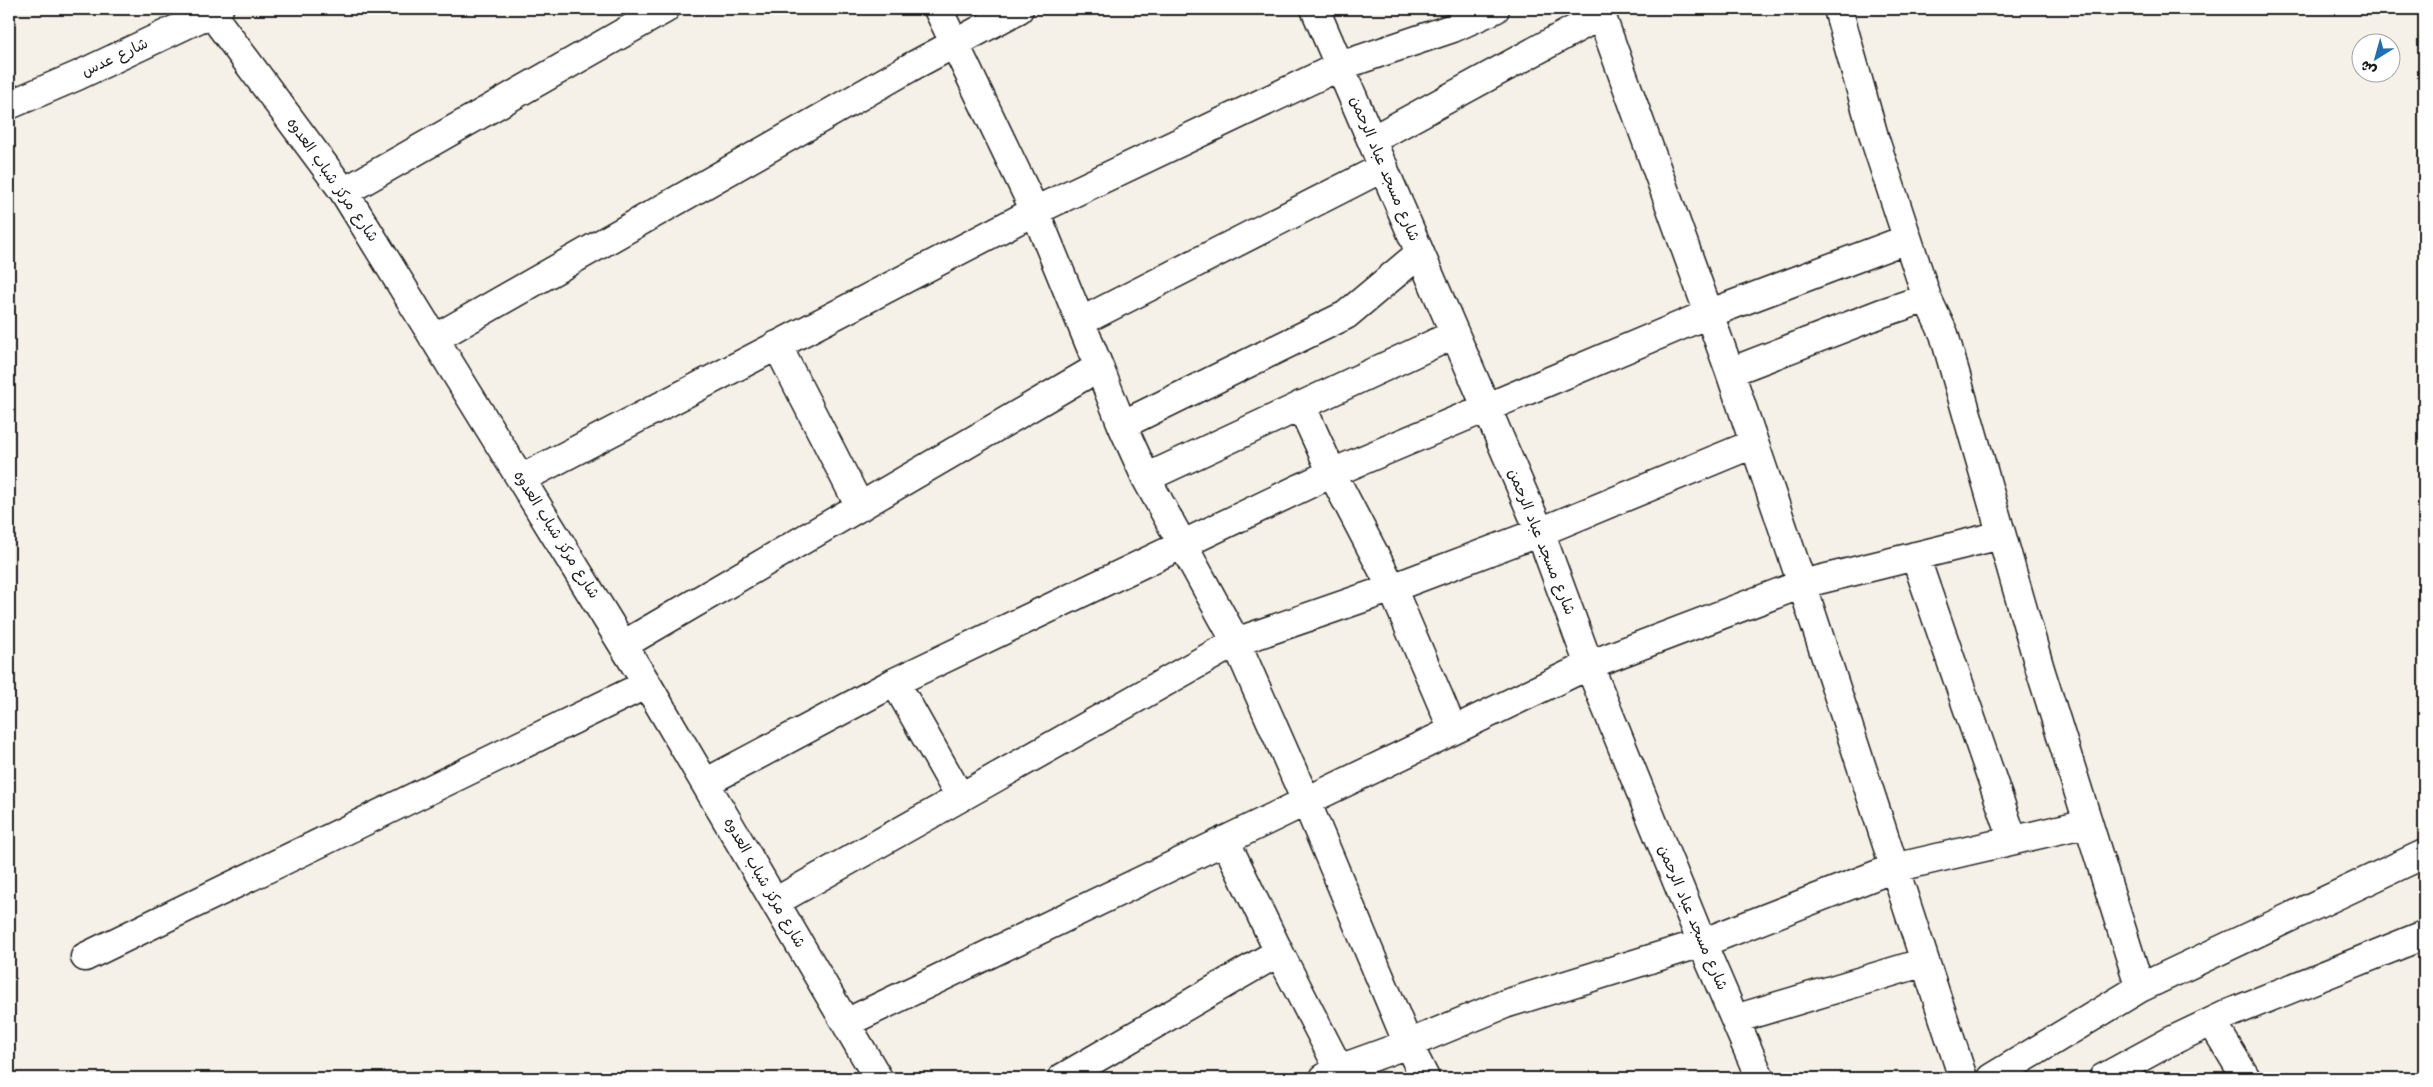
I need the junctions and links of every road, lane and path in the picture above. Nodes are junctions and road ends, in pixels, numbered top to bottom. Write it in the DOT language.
graph roads {
  1 [pos="664,9"];
  2 [pos="938,9"];
  3 [pos="1019,9"];
  4 [pos="1315,9"];
  5 [pos="1495,9"];
  6 [pos="1838,9"];
  7 [pos="213,10"];
  8 [pos="1600,12"];
  9 [pos="636,16"];
  10 [pos="954,44"];
  11 [pos="1340,66"];
  12 [pos="9,105"];
  13 [pos="1372,140"];
  14 [pos="1384,167"];
  15 [pos="344,192"];
  16 [pos="1035,211"];
  17 [pos="1908,240"];
  18 [pos="1420,253"];
  19 [pos="1927,298"];
  20 [pos="1708,314"];
  21 [pos="1082,321"];
  22 [pos="1455,334"];
  23 [pos="434,339"];
  24 [pos="777,345"];
  25 [pos="1099,368"];
  26 [pos="1730,372"];
  27 [pos="1301,405"];
  28 [pos="1486,408"];
  29 [pos="1122,425"];
  30 [pos="1753,444"];
  31 [pos="1332,474"];
  32 [pos="1146,478"];
  33 [pos="521,479"];
  34 [pos="860,508"];
  35 [pos="1540,532"];
  36 [pos="2001,534"];
  37 [pos="1184,546"];
  38 [pos="1915,556"];
  39 [pos="1802,584"];
  40 [pos="1392,588"];
  41 [pos="1236,642"];
  42 [pos="623,645"];
  43 [pos="1589,665"];
  44 [pos="895,682"];
  45 [pos="647,684"];
  46 [pos="1454,730"];
  47 [pos="706,783"];
  48 [pos="960,797"];
  49 [pos="1306,801"];
  50 [pos="2088,822"];
  51 [pos="1225,840"];
  52 [pos="2013,840"];
  53 [pos="2424,854"];
  54 [pos="1894,868"];
  55 [pos="775,902"];
  56 [pos="2424,935"];
  57 [pos="1702,943"];
  58 [pos="1279,952"];
  59 [pos="85,957"];
  60 [pos="1925,962"];
  61 [pos="2140,988"];
  62 [pos="1735,1019"];
  63 [pos="2212,1022"];
  64 [pos="846,1023"];
  65 [pos="1408,1044"];
  66 [pos="1332,1074"];
  67 [pos="878,1078"];
  68 [pos="1062,1078"];
  69 [pos="1425,1078"];
  70 [pos="1760,1078"];
  71 [pos="1963,1078"];
  72 [pos="1991,1078"];
  73 [pos="2103,1078"];
  74 [pos="2246,1078"];
  1 -- 9 [label="street"];
  2 -- 10 [label="street"];
  3 -- 10 [label="street"];
  4 -- 11 [label="street, شارع مسجد عباد الرحمن"];
  5 -- 11 [label="street"];
  6 -- 17 [label="street"];
  7 -- 12 [label="street, شارع عدس"];
  7 -- 15 [label="street, شارع مركز شباب العدوه"];
  8 -- 13 [label="street"];
  8 -- 20 [label="street"];
  9 -- 15 [label="street"];
  10 -- 16 [label="street"];
  10 -- 23 [label="street"];
  11 -- 13 [label="street, شارع مسجد عباد الرحمن"];
  11 -- 16 [label="street"];
  13 -- 14 [label="street, شارع مسجد عباد الرحمن"];
  14 -- 18 [label="street, شارع مسجد عباد الرحمن"];
  14 -- 21 [label="street"];
  15 -- 23 [label="street, شارع مركز شباب العدوه"];
  16 -- 21 [label="street"];
  16 -- 24 [label="street"];
  17 -- 19 [label="street"];
  17 -- 20 [label="street"];
  18 -- 22 [label="street, شارع مسجد عباد الرحمن"];
  18 -- 29 [label="street"];
  19 -- 26 [label="street"];
  19 -- 36 [label="street"];
  20 -- 26 [label="street"];
  20 -- 28 [label="street"];
  21 -- 25 [label="street"];
  22 -- 27 [label="street"];
  22 -- 28 [label="street, شارع مسجد عباد الرحمن"];
  23 -- 33 [label="street, شارع مركز شباب العدوه"];
  24 -- 33 [label="street"];
  24 -- 34 [label="street"];
  25 -- 29 [label="street"];
  25 -- 34 [label="street"];
  26 -- 30 [label="street"];
  27 -- 31 [label="street"];
  27 -- 32 [label="street"];
  28 -- 31 [label="street"];
  28 -- 35 [label="street, شارع مسجد عباد الرحمن"];
  29 -- 32 [label="street"];
  30 -- 35 [label="street"];
  30 -- 39 [label="street"];
  31 -- 37 [label="street"];
  31 -- 40 [label="street"];
  32 -- 37 [label="street"];
  33 -- 42 [label="street, شارع مركز شباب العدوه"];
  34 -- 42 [label="street"];
  35 -- 40 [label="street"];
  35 -- 43 [label="street, شارع مسجد عباد الرحمن"];
  36 -- 38 [label="street"];
  36 -- 50 [label="street"];
  37 -- 41 [label="street"];
  37 -- 44 [label="street"];
  38 -- 39 [label="street"];
  38 -- 52 [label="street"];
  39 -- 43 [label="street"];
  39 -- 54 [label="street"];
  40 -- 41 [label="street"];
  40 -- 46 [label="street"];
  41 -- 48 [label="street"];
  41 -- 49 [label="street"];
  42 -- 45 [label="street, شارع مركز شباب العدوه"];
  43 -- 46 [label="street"];
  43 -- 57 [label="street, شارع مسجد عباد الرحمن"];
  44 -- 47 [label="street"];
  44 -- 48 [label="street"];
  45 -- 47 [label="street, شارع مركز شباب العدوه"];
  45 -- 59 [label="street"];
  46 -- 49 [label="street"];
  47 -- 55 [label="street, شارع مركز شباب العدوه"];
  48 -- 55 [label="street"];
  49 -- 51 [label="street"];
  49 -- 65 [label="street"];
  50 -- 52 [label="street"];
  50 -- 61 [label="street"];
  51 -- 58 [label="street"];
  51 -- 64 [label="street"];
  52 -- 54 [label="street"];
  53 -- 61 [label="street"];
  54 -- 57 [label="street"];
  54 -- 60 [label="street"];
  55 -- 64 [label="street, شارع مركز شباب العدوه"];
  56 -- 63 [label="street"];
  57 -- 62 [label="street, شارع مسجد عباد الرحمن"];
  57 -- 65 [label="street"];
  58 -- 66 [label="street"];
  58 -- 68 [label="street"];
  60 -- 62 [label="street"];
  60 -- 71 [label="street"];
  61 -- 72 [label="street"];
  62 -- 70 [label="street, شارع مسجد عباد الرحمن"];
  63 -- 73 [label="street"];
  63 -- 74 [label="street"];
  64 -- 67 [label="street, شارع مركز شباب العدوه"];
  65 -- 66 [label="street"];
  65 -- 69 [label="street"];
}
